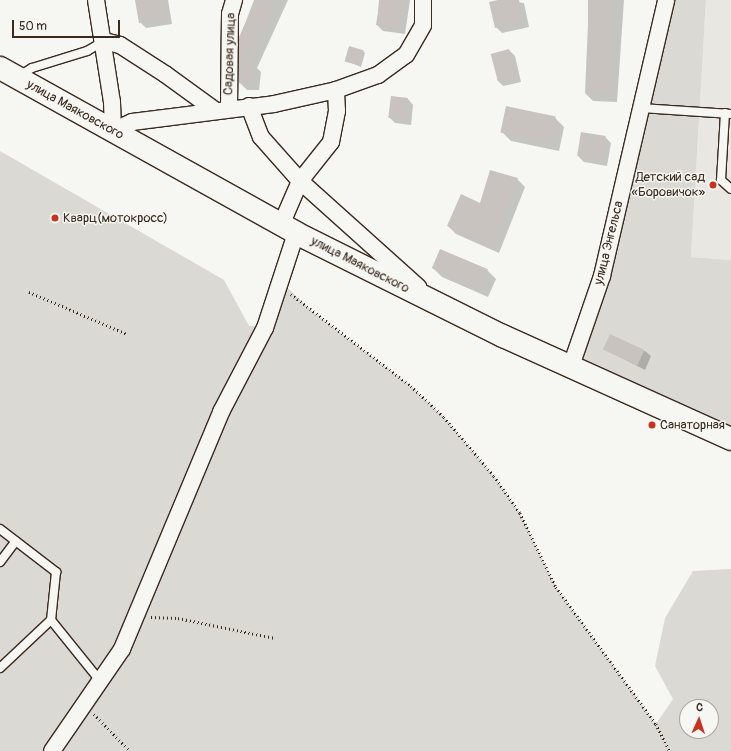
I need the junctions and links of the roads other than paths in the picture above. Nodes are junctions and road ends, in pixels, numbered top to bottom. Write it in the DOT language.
graph roads {
  1 [pos="96,0"];
  2 [pos="234,0"];
  3 [pos="423,0"];
  4 [pos="666,0"];
  5 [pos="104,41"];
  6 [pos="9,73"];
  7 [pos="336,90"];
  8 [pos="248,106"];
  9 [pos="641,108"];
  10 [pos="222,110"];
  11 [pos="728,113"];
  12 [pos="113,131"];
  13 [pos="300,180"];
  14 [pos="731,189"];
  15 [pos="289,229"];
  16 [pos="441,306"];
  17 [pos="571,366"];
  18 [pos="731,439"];
  19 [pos="0,529"];
  20 [pos="16,541"];
  21 [pos="0,562"];
  22 [pos="51,620"];
  23 [pos="0,668"];
  24 [pos="102,683"];
  25 [pos="52,751"];
  1 -- 5 [label="street"];
  2 -- 10 [label="street, Садовая улица"];
  3 -- 7 [label="street"];
  4 -- 9 [label="street, улица Энгельса"];
  5 -- 6 [label="lane"];
  5 -- 10 [label="street"];
  5 -- 12 [label="street"];
  6 -- 12 [label="main road, улица Маяковского"];
  7 -- 8 [label="street"];
  7 -- 13 [label="street"];
  8 -- 10 [label="street"];
  8 -- 13 [label="street"];
  9 -- 11 [label="lane"];
  9 -- 17 [label="street, улица Энгельса"];
  10 -- 12 [label="street"];
  11 -- 14 [label="lane"];
  12 -- 15 [label="main road, улица Маяковского"];
  13 -- 15 [label="street"];
  13 -- 16 [label="street"];
  15 -- 16 [label="main road, улица Маяковского"];
  15 -- 24 [label="street"];
  16 -- 17 [label="main road, улица Маяковского"];
  17 -- 18 [label="main road, улица Маяковского"];
  19 -- 20 [label="lane"];
  20 -- 21 [label="lane"];
  20 -- 22 [label="lane"];
  22 -- 23 [label="lane"];
  22 -- 24 [label="lane"];
  24 -- 25 [label="street"];
}
